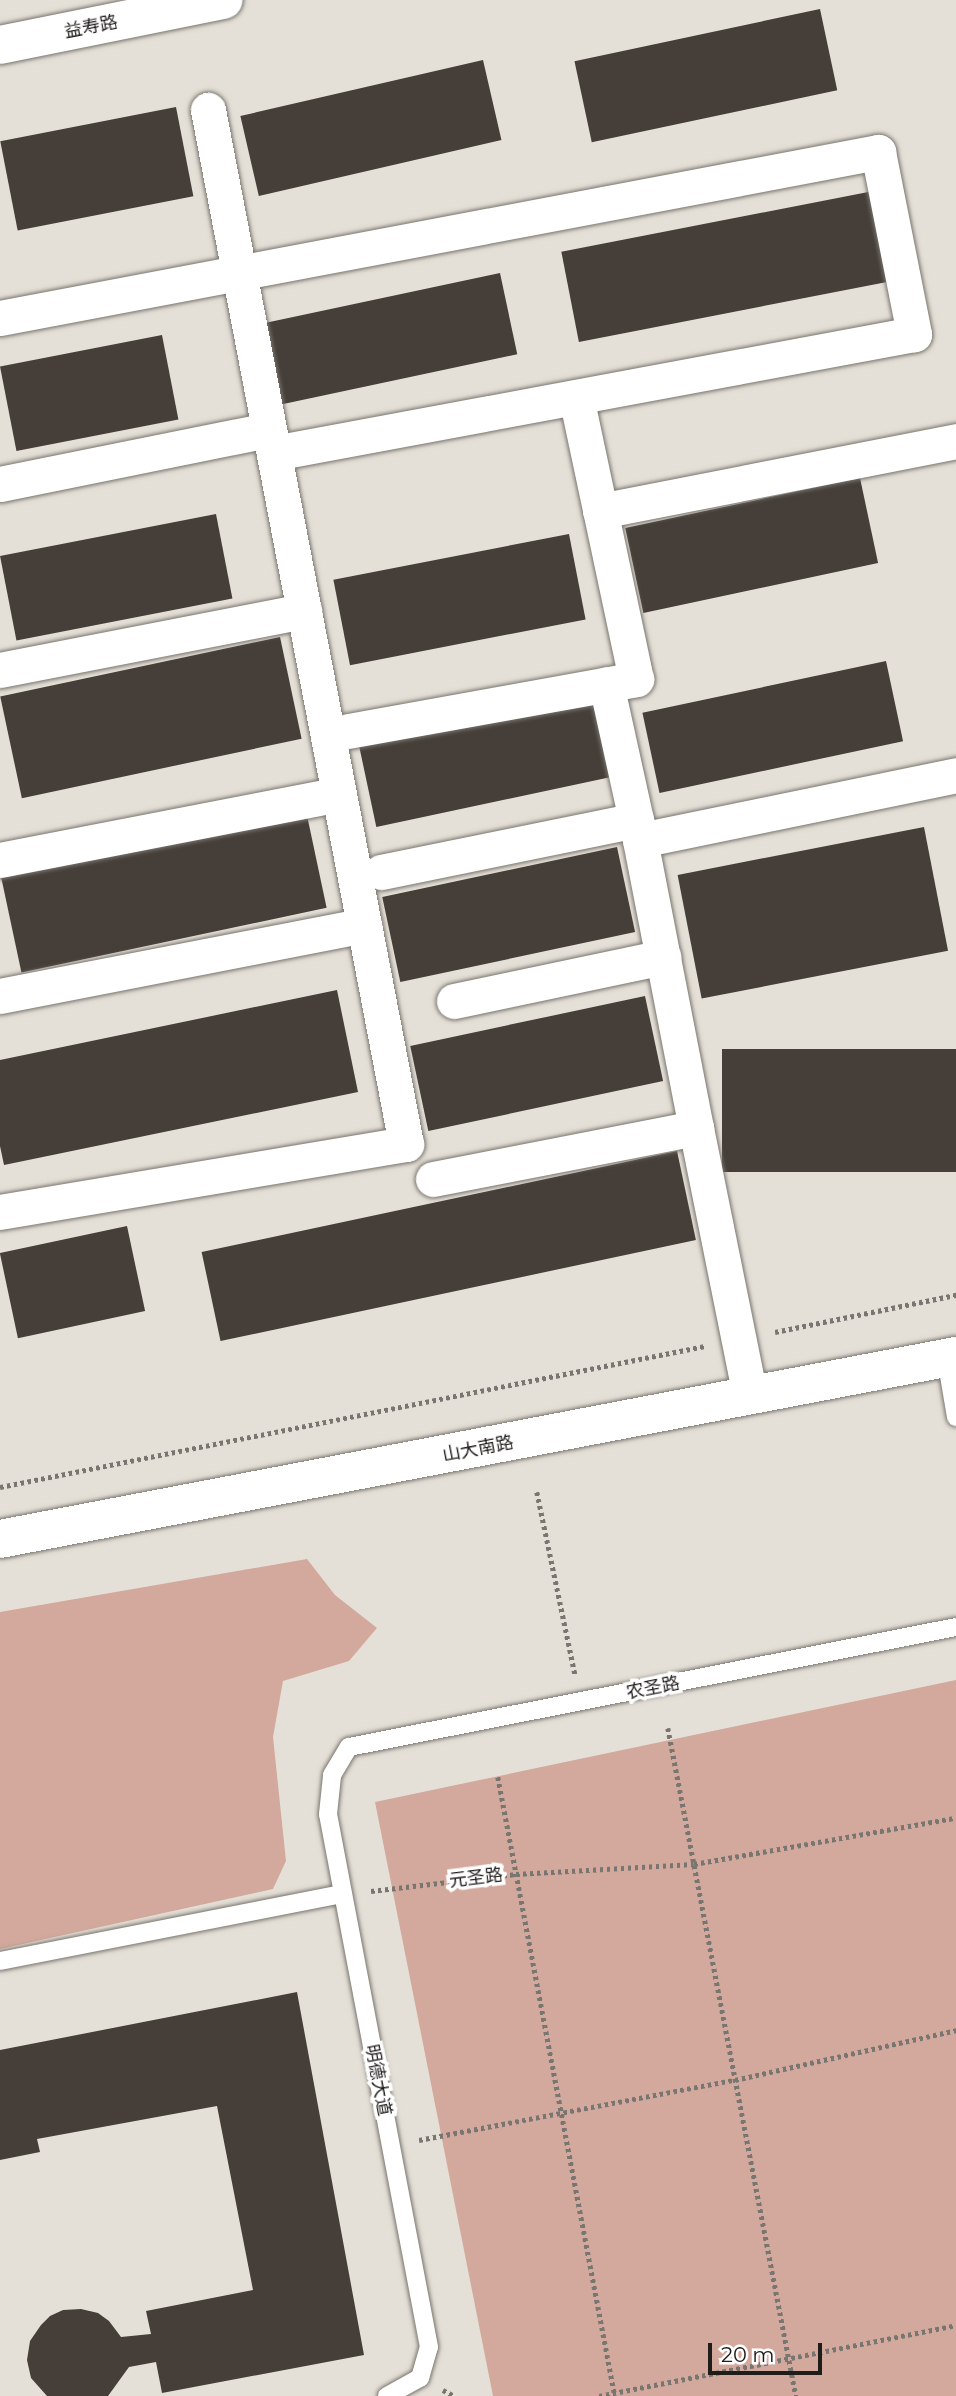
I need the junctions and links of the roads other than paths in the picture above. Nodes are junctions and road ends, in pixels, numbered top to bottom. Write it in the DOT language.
graph roads {
  1 [pos="224,0"];
  2 [pos="0,45"];
  3 [pos="208,110"];
  4 [pos="239,272"];
  5 [pos="0,318"];
  6 [pos="576,397"];
  7 [pos="956,441"];
  8 [pos="271,442"];
  9 [pos="0,484"];
  10 [pos="600,511"];
  11 [pos="304,611"];
  12 [pos="0,670"];
  13 [pos="606,684"];
  14 [pos="348,731"];
  15 [pos="954,784"];
  16 [pos="340,794"];
  17 [pos="638,830"];
  18 [pos="0,859"];
  19 [pos="381,872"];
  20 [pos="364,926"];
  21 [pos="663,957"];
  22 [pos="0,996"];
  23 [pos="454,1001"];
  24 [pos="696,1128"];
  25 [pos="433,1179"];
  26 [pos="0,1212"];
  27 [pos="951,1357"];
  28 [pos="750,1396"];
  29 [pos="956,1417"];
  30 [pos="0,1539"];
  31 [pos="956,1627"];
  32 [pos="349,1747"];
  33 [pos="342,1894"];
  34 [pos="0,1961"];
  35 [pos="387,2396"];
  1 -- 2 [label="main road, 益寿路"];
  3 -- 4 [label="street"];
  4 -- 5 [label="street"];
  4 -- 6 [label="street"];
  4 -- 8 [label="street"];
  6 -- 8 [label="street"];
  6 -- 10 [label="street"];
  7 -- 10 [label="street"];
  8 -- 9 [label="street"];
  8 -- 11 [label="street"];
  10 -- 13 [label="street"];
  11 -- 12 [label="street"];
  11 -- 16 [label="street"];
  13 -- 14 [label="street"];
  13 -- 17 [label="street"];
  15 -- 17 [label="street"];
  16 -- 18 [label="street"];
  16 -- 20 [label="street"];
  17 -- 19 [label="street"];
  17 -- 21 [label="street"];
  20 -- 22 [label="street"];
  20 -- 26 [label="street"];
  21 -- 23 [label="street"];
  21 -- 24 [label="street"];
  24 -- 25 [label="street"];
  24 -- 28 [label="street"];
  27 -- 28 [label="main road, 山大南路"];
  27 -- 29 [label="lane"];
  28 -- 30 [label="main road, 山大南路"];
  31 -- 32 [label="lane, 农圣路"];
  32 -- 33 [label="lane, 明德大道"];
  33 -- 34 [label="lane"];
  33 -- 35 [label="lane, 明德大道"];
}
